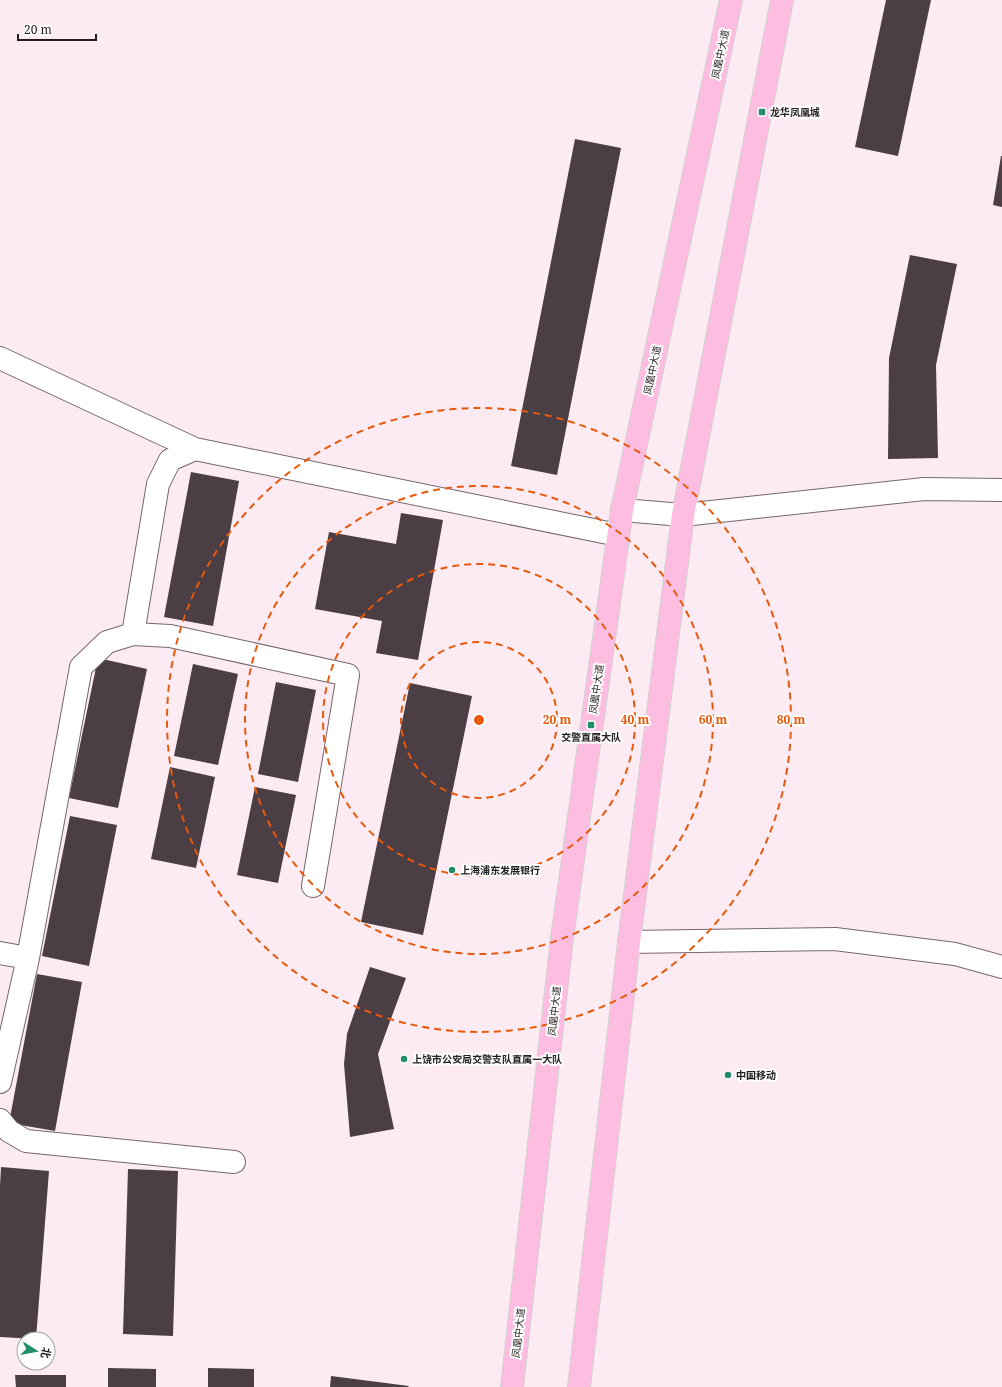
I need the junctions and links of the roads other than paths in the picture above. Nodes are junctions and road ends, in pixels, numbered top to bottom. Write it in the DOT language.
graph roads {
  1 [pos="731,0"];
  2 [pos="782,0"];
  3 [pos="0,358"];
  4 [pos="195,449"];
  5 [pos="1002,490"];
  6 [pos="622,510"];
  7 [pos="683,516"];
  8 [pos="618,535"];
  9 [pos="133,634"];
  10 [pos="313,886"];
  11 [pos="629,942"];
  12 [pos="0,953"];
  13 [pos="28,958"];
  14 [pos="1002,968"];
  15 [pos="0,1082"];
  16 [pos="0,1120"];
  17 [pos="234,1162"];
  18 [pos="586,1331"];
  19 [pos="512,1387"];
  20 [pos="579,1387"];
  21 [pos="596,1387"];
  1 -- 6 [label="main road, 凤凰中大道"];
  2 -- 7 [label="main road"];
  3 -- 4 [label="street"];
  4 -- 8 [label="street"];
  4 -- 9 [label="street"];
  5 -- 7 [label="street"];
  6 -- 7 [label="street"];
  6 -- 8 [label="main road, 凤凰中大道"];
  7 -- 11 [label="main road"];
  8 -- 19 [label="main road, 凤凰中大道"];
  9 -- 10 [label="street"];
  9 -- 13 [label="street"];
  11 -- 14 [label="street"];
  11 -- 18 [label="main road"];
  12 -- 13 [label="street"];
  13 -- 15 [label="street"];
  16 -- 17 [label="street"];
  18 -- 20 [label="main road"];
  18 -- 21 [label="main road"];
}
